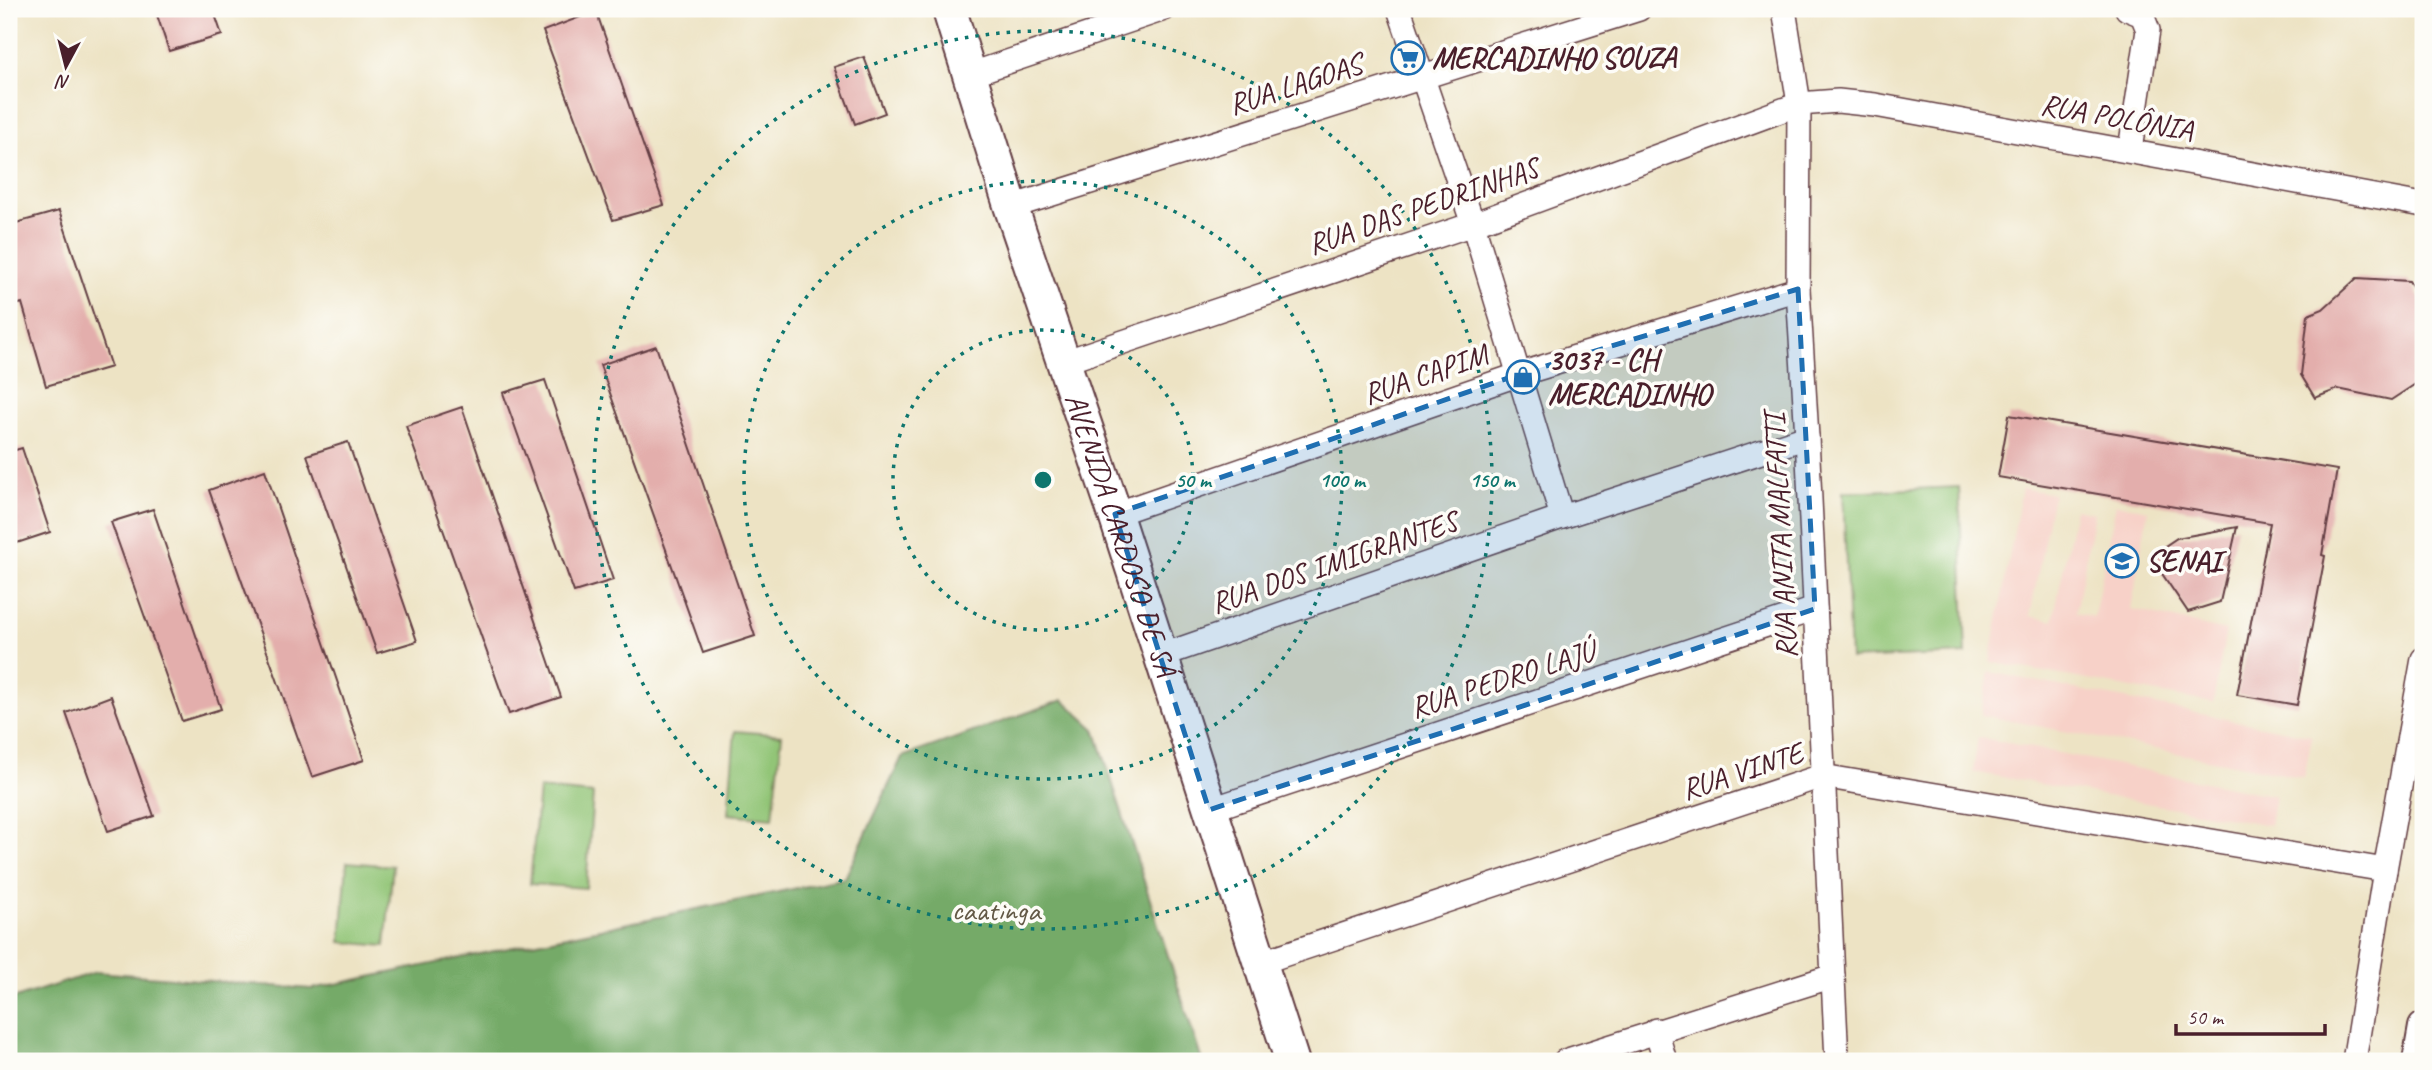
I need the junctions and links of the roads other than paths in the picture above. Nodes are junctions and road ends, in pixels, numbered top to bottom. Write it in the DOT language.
graph roads {
  1 [pos="949,9"];
  2 [pos="1164,9"];
  3 [pos="1399,9"];
  4 [pos="1639,9"];
  5 [pos="1784,9"];
  6 [pos="2127,9"];
  7 [pos="969,75"];
  8 [pos="1421,76"];
  9 [pos="1799,104"];
  10 [pos="2130,150"];
  11 [pos="2423,205"];
  12 [pos="1011,207"];
  13 [pos="1472,224"];
  14 [pos="1798,289"];
  15 [pos="1064,362"];
  16 [pos="1520,374"];
  17 [pos="1807,438"];
  18 [pos="1115,514"];
  19 [pos="1562,517"];
  20 [pos="1815,609"];
  21 [pos="1160,656"];
  22 [pos="2423,659"];
  23 [pos="1822,776"];
  24 [pos="1209,810"];
  25 [pos="2385,870"];
  26 [pos="1259,963"];
  27 [pos="1833,976"];
  28 [pos="2423,1027"];
  29 [pos="1656,1030"];
  30 [pos="1292,1061"];
  31 [pos="1565,1061"];
  32 [pos="1665,1061"];
  33 [pos="1837,1061"];
  34 [pos="2354,1061"];
  35 [pos="2417,1061"];
  1 -- 7 [label="highway, AVENIDA CARDOSO DE SÁ"];
  2 -- 7 [label="street"];
  3 -- 8 [label="street"];
  4 -- 8 [label="street, RUA LAGOAS"];
  5 -- 9 [label="street, RUA ANITA MALFATTI"];
  6 -- 10 [label="street"];
  7 -- 12 [label="highway, AVENIDA CARDOSO DE SÁ"];
  8 -- 12 [label="street, RUA LAGOAS"];
  8 -- 13 [label="street"];
  9 -- 10 [label="street, RUA POLÔNIA"];
  9 -- 13 [label="street, RUA DAS PEDRINHAS"];
  9 -- 14 [label="street, RUA ANITA MALFATTI"];
  10 -- 11 [label="street, RUA POLÔNIA"];
  12 -- 15 [label="highway, AVENIDA CARDOSO DE SÁ"];
  13 -- 15 [label="street, RUA DAS PEDRINHAS"];
  13 -- 16 [label="street"];
  14 -- 16 [label="street, RUA CAPIM"];
  14 -- 17 [label="street, RUA ANITA MALFATTI"];
  15 -- 18 [label="highway, AVENIDA CARDOSO DE SÁ"];
  16 -- 18 [label="street, RUA CAPIM"];
  16 -- 19 [label="street"];
  17 -- 19 [label="street, RUA DOS IMIGRANTES"];
  17 -- 20 [label="street, RUA ANITA MALFATTI"];
  18 -- 21 [label="highway, AVENIDA CARDOSO DE SÁ"];
  19 -- 21 [label="street, RUA DOS IMIGRANTES"];
  20 -- 23 [label="street, RUA ANITA MALFATTI"];
  20 -- 24 [label="street, RUA PEDRO LAJÚ"];
  21 -- 24 [label="highway, AVENIDA CARDOSO DE SÁ"];
  22 -- 25 [label="street"];
  23 -- 25 [label="street, RUA VINTE"];
  23 -- 26 [label="street, RUA VINTE"];
  23 -- 27 [label="street, RUA ANITA MALFATTI"];
  24 -- 26 [label="highway, AVENIDA CARDOSO DE SÁ"];
  25 -- 34 [label="street"];
  26 -- 30 [label="highway, AVENIDA CARDOSO DE SÁ"];
  27 -- 29 [label="street"];
  27 -- 33 [label="street, RUA ANITA MALFATTI"];
  28 -- 35 [label="main road"];
  29 -- 31 [label="street"];
  29 -- 32 [label="street"];
}
